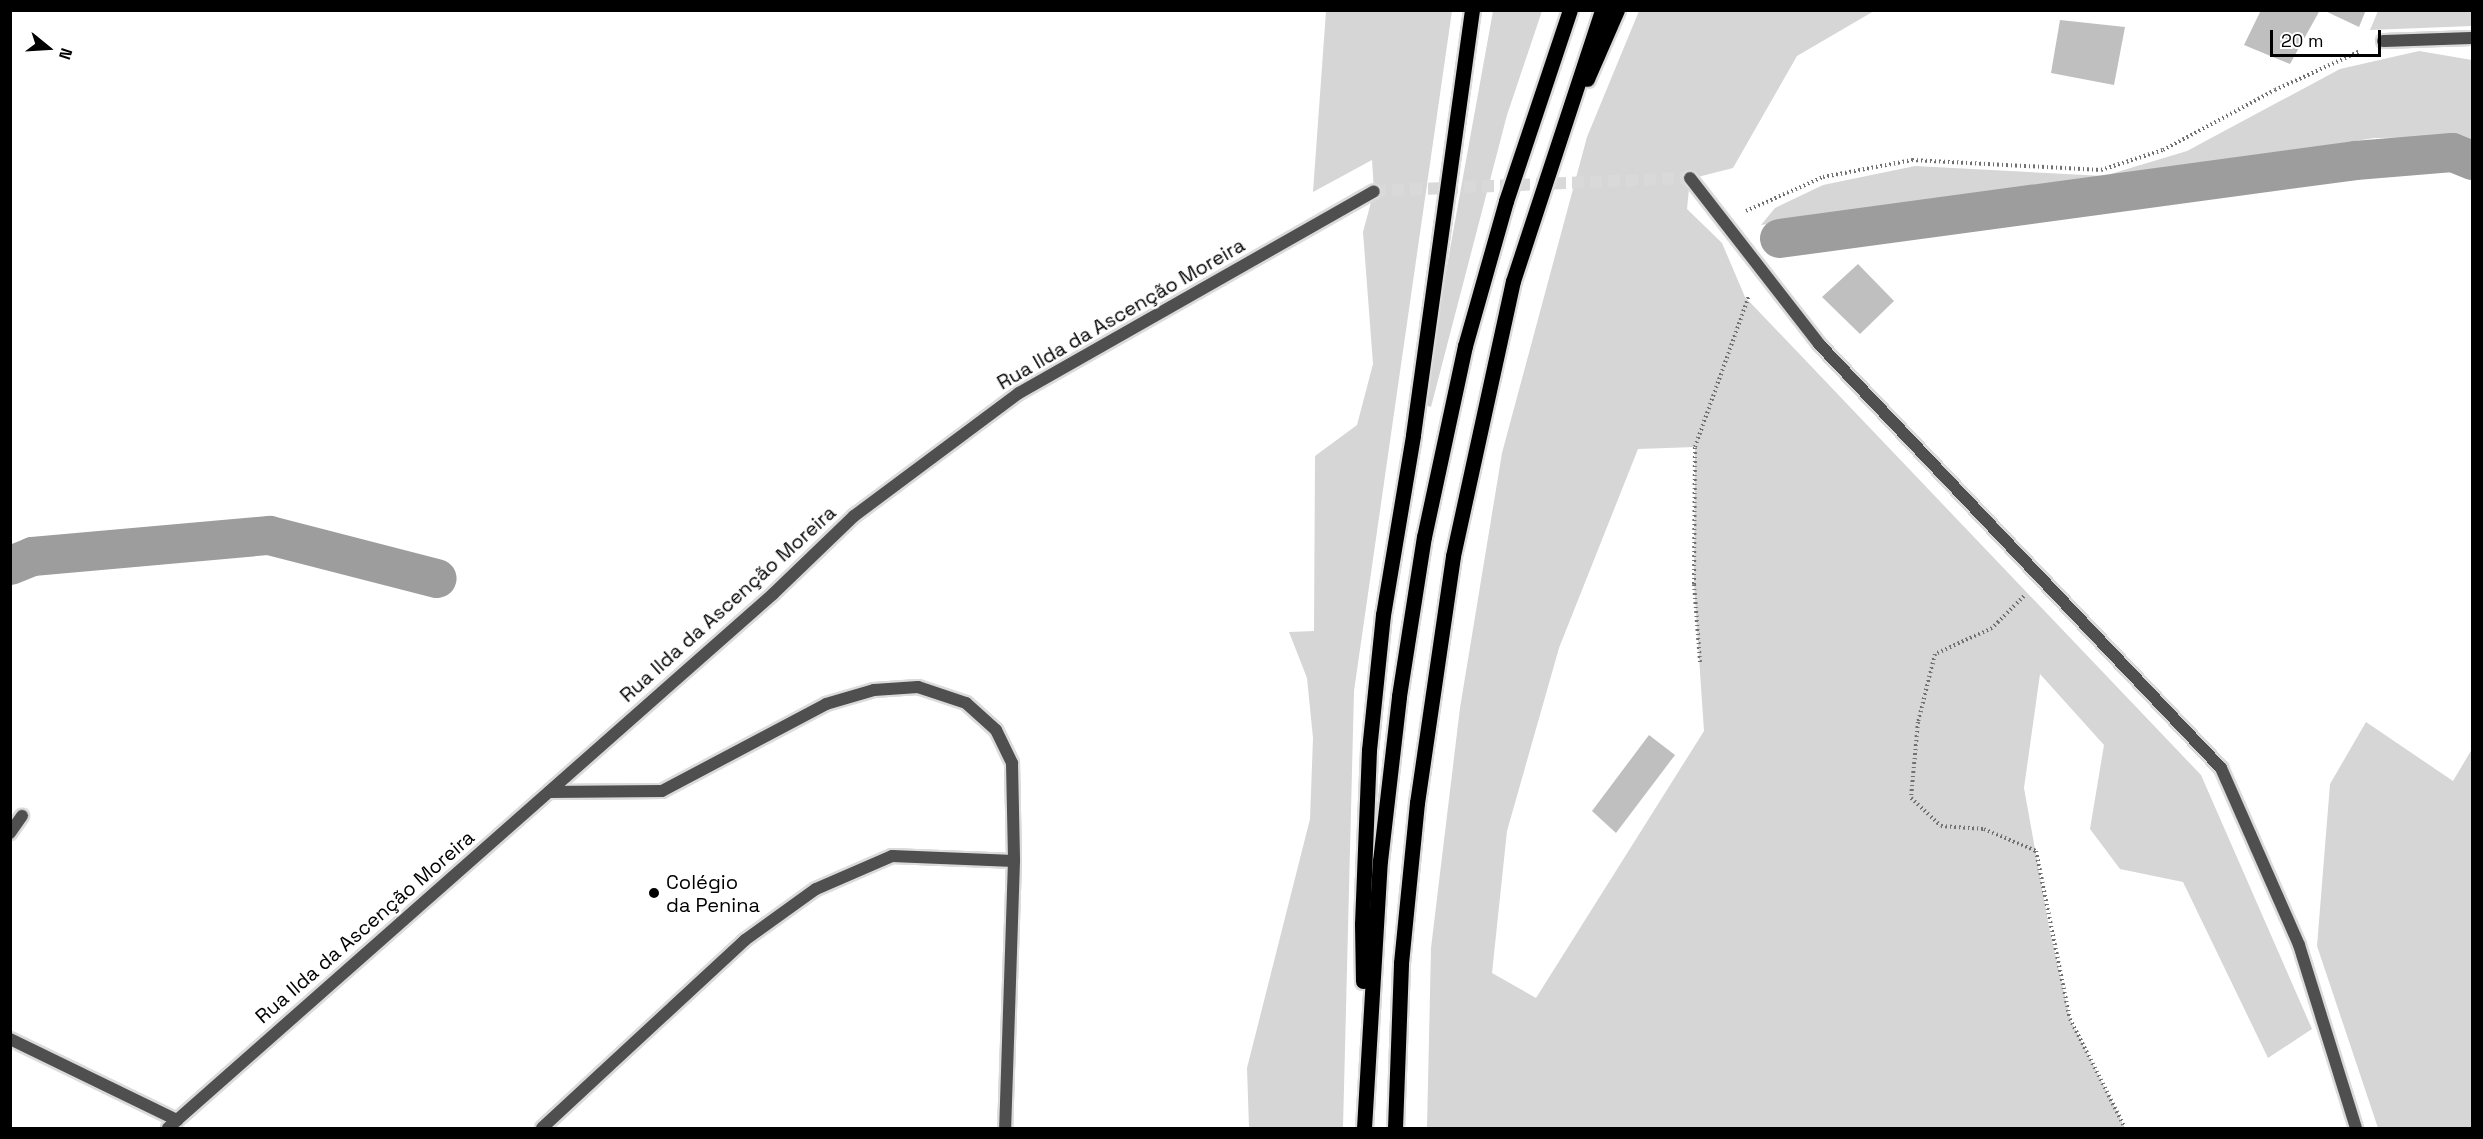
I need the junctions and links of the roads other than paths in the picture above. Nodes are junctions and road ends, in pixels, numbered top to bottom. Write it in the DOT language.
graph roads {
  1 [pos="1472,10"];
  2 [pos="1570,10"];
  3 [pos="1602,10"];
  4 [pos="1617,10"];
  5 [pos="2472,38"];
  6 [pos="2383,41"];
  7 [pos="1547,170"];
  8 [pos="1690,178"];
  9 [pos="1374,190"];
  10 [pos="549,792"];
  11 [pos="22,816"];
  12 [pos="10,832"];
  13 [pos="1014,861"];
  14 [pos="10,1039"];
  15 [pos="1366,1068"];
  16 [pos="173,1124"];
  17 [pos="542,1128"];
  18 [pos="1005,1128"];
  19 [pos="1364,1128"];
  20 [pos="1395,1128"];
  21 [pos="2356,1128"];
  1 -- 15 [label="main road"];
  2 -- 15 [label="main road"];
  3 -- 7 [label="main road"];
  4 -- 7 [label="main road"];
  5 -- 6 [label="street"];
  7 -- 20 [label="main road"];
  8 -- 21 [label="street"];
  9 -- 10 [label="street, Rua Ilda da Ascenção Moreira"];
  10 -- 13 [label="street"];
  10 -- 16 [label="street, Rua Ilda da Ascenção Moreira"];
  11 -- 12 [label="street"];
  13 -- 17 [label="street"];
  13 -- 18 [label="street"];
  14 -- 16 [label="street"];
  15 -- 19 [label="main road"];
}
